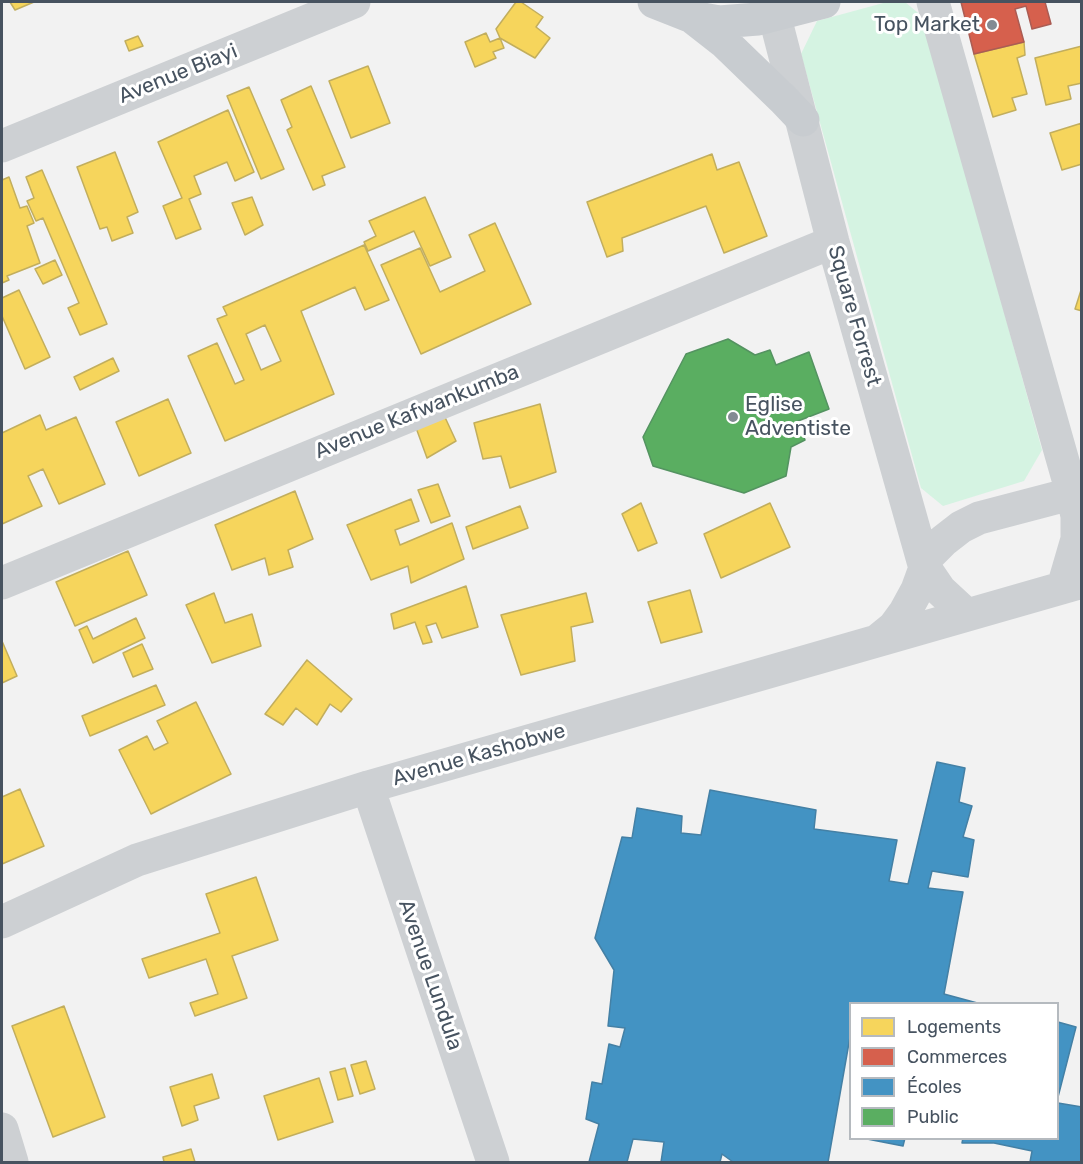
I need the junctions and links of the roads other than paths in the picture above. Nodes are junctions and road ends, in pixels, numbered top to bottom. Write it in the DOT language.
graph roads {
  1 [pos="354,2"];
  2 [pos="654,2"];
  3 [pos="824,2"];
  4 [pos="933,2"];
  5 [pos="773,8"];
  6 [pos="692,17"];
  7 [pos="802,120"];
  8 [pos="2,146"];
  9 [pos="833,242"];
  10 [pos="1077,492"];
  11 [pos="924,564"];
  12 [pos="2,583"];
  13 [pos="1072,585"];
  14 [pos="967,615"];
  15 [pos="876,641"];
  16 [pos="368,788"];
  17 [pos="2,922"];
  18 [pos="2,1129"];
  19 [pos="12,1162"];
  20 [pos="494,1162"];
  1 -- 8 [label="street, Avenue Biayi"];
  2 -- 6 [label="main road"];
  3 -- 5 [label="main road"];
  4 -- 10 [label="street"];
  5 -- 6 [label="main road"];
  5 -- 7 [label="street, Square Forrest"];
  6 -- 7 [label="main road"];
  7 -- 9 [label="street, Square Forrest"];
  9 -- 11 [label="street, Square Forrest"];
  9 -- 12 [label="street, Avenue Kafwankumba"];
  10 -- 11 [label="street"];
  10 -- 13 [label="street"];
  11 -- 14 [label="street, Square Forrest"];
  11 -- 15 [label="street"];
  13 -- 14 [label="street, Avenue Kashobwe"];
  14 -- 15 [label="street, Avenue Kashobwe"];
  15 -- 16 [label="street, Avenue Kashobwe"];
  16 -- 17 [label="street, Avenue Kashobwe"];
  16 -- 20 [label="street, Avenue Lundula"];
  18 -- 19 [label="street"];
}
